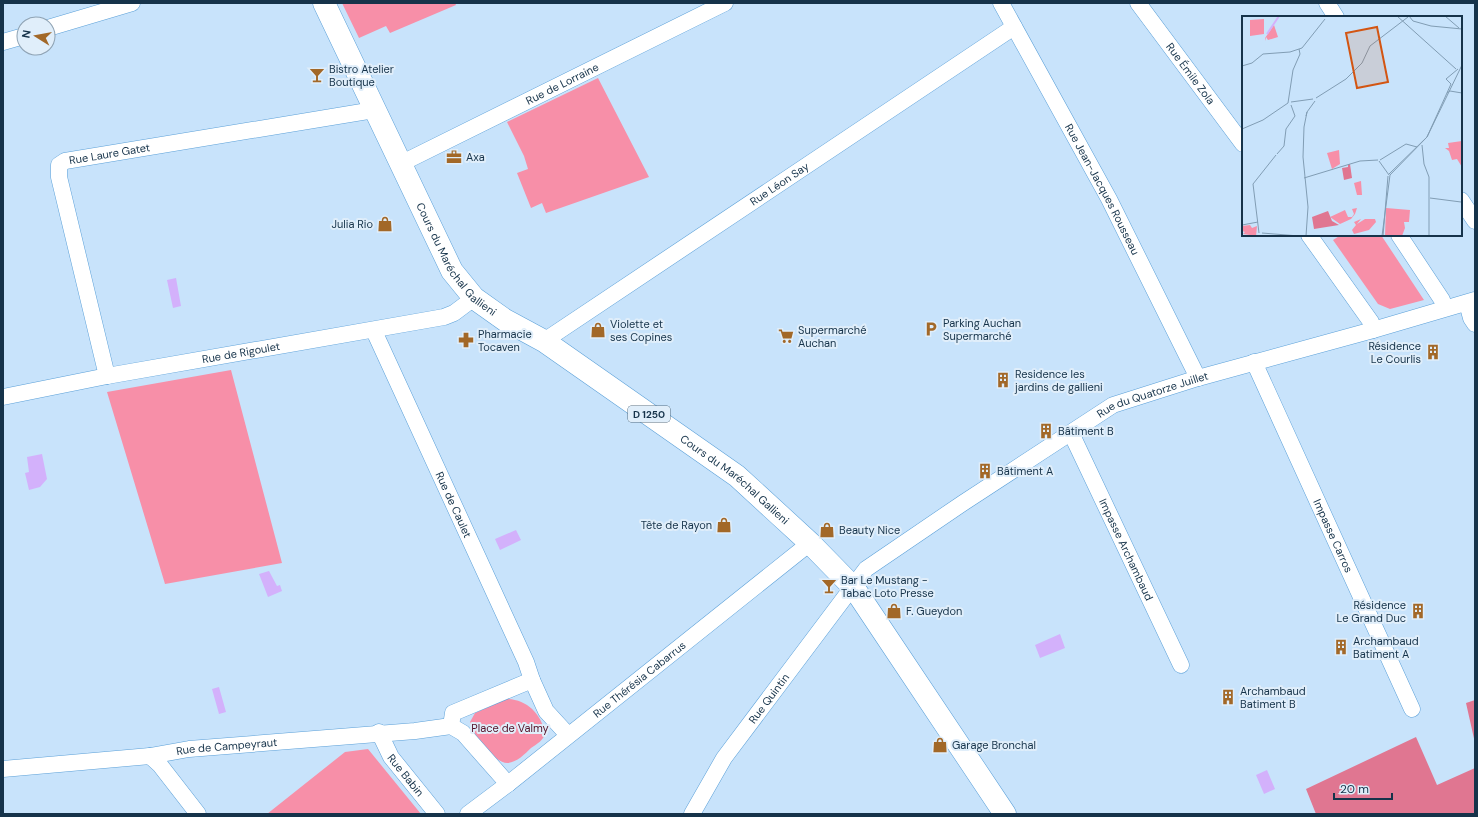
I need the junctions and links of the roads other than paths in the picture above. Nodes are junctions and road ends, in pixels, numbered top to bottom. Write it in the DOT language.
graph roads {
  1 [pos="132,3"];
  2 [pos="324,3"];
  3 [pos="725,3"];
  4 [pos="1001,3"];
  5 [pos="1138,3"];
  6 [pos="1327,3"];
  7 [pos="1335,16"];
  8 [pos="56,26"];
  9 [pos="1014,27"];
  10 [pos="16,38"];
  11 [pos="3,42"];
  12 [pos="374,110"];
  13 [pos="1242,140"];
  14 [pos="400,164"];
  15 [pos="1462,202"];
  16 [pos="1475,221"];
  17 [pos="1310,236"];
  18 [pos="1400,236"];
  19 [pos="474,298"];
  20 [pos="1471,301"];
  21 [pos="1445,308"];
  22 [pos="1475,324"];
  23 [pos="1372,330"];
  24 [pos="374,331"];
  25 [pos="544,341"];
  26 [pos="1254,362"];
  27 [pos="107,376"];
  28 [pos="1198,378"];
  29 [pos="3,397"];
  30 [pos="1071,434"];
  31 [pos="810,543"];
  32 [pos="854,588"];
  33 [pos="1181,665"];
  34 [pos="532,680"];
  35 [pos="1412,709"];
  36 [pos="456,724"];
  37 [pos="380,732"];
  38 [pos="568,735"];
  39 [pos="150,756"];
  40 [pos="3,769"];
  41 [pos="508,784"];
  42 [pos="198,814"];
  43 [pos="437,814"];
  44 [pos="468,814"];
  45 [pos="692,814"];
  46 [pos="1005,814"];
  1 -- 8 [label="street"];
  2 -- 12 [label="main road, Cours du Maréchal Gallieni / D 1250"];
  3 -- 14 [label="street, Rue de Lorraine"];
  4 -- 9 [label="street, Rue Jean-Jacques Rousseau"];
  5 -- 13 [label="street, Rue Émile Zola"];
  6 -- 7 [label="street"];
  9 -- 25 [label="street, Rue Léon Say"];
  9 -- 28 [label="street, Rue Jean-Jacques Rousseau"];
  10 -- 11 [label="street"];
  12 -- 14 [label="main road, Cours du Maréchal Gallieni / D 1250"];
  12 -- 27 [label="street, Rue Laure Gatet"];
  14 -- 19 [label="main road, Cours du Maréchal Gallieni / D 1250"];
  15 -- 16 [label="street"];
  17 -- 23 [label="street"];
  18 -- 21 [label="street"];
  19 -- 24 [label="street, Rue de Rigoulet"];
  19 -- 25 [label="main road, Cours du Maréchal Gallieni / D 1250"];
  20 -- 21 [label="street, Rue du Quatorze Juillet"];
  20 -- 22 [label="street"];
  21 -- 23 [label="street, Rue du Quatorze Juillet"];
  23 -- 26 [label="street, Rue du Quatorze Juillet"];
  24 -- 27 [label="street, Rue de Rigoulet"];
  24 -- 34 [label="street, Rue de Caulet"];
  25 -- 31 [label="main road, Cours du Maréchal Gallieni / D 1250"];
  26 -- 28 [label="street, Rue du Quatorze Juillet"];
  26 -- 35 [label="street, Impasse Carros"];
  27 -- 29 [label="street, Rue de Rigoulet"];
  28 -- 30 [label="street, Rue du Quatorze Juillet"];
  30 -- 32 [label="street, Rue du Quatorze Juillet"];
  30 -- 33 [label="street, Impasse Archambaud"];
  31 -- 32 [label="main road, Cours du Maréchal Gallieni / D 1250"];
  31 -- 38 [label="street, Rue Thérésia Cabarrus"];
  32 -- 45 [label="street, Rue Quintin"];
  32 -- 46 [label="main road, Cours du Maréchal Gallieni / D 1250"];
  34 -- 36 [label="street"];
  34 -- 38 [label="street"];
  36 -- 37 [label="street, Rue de Campeyraut"];
  36 -- 41 [label="street"];
  37 -- 39 [label="street, Rue de Campeyraut"];
  37 -- 43 [label="street, Rue Babin"];
  38 -- 41 [label="street, Rue Thérésia Cabarrus"];
  39 -- 40 [label="street, Rue de Campeyraut"];
  39 -- 42 [label="street"];
  41 -- 44 [label="street, Rue Thérésia Cabarrus"];
}
